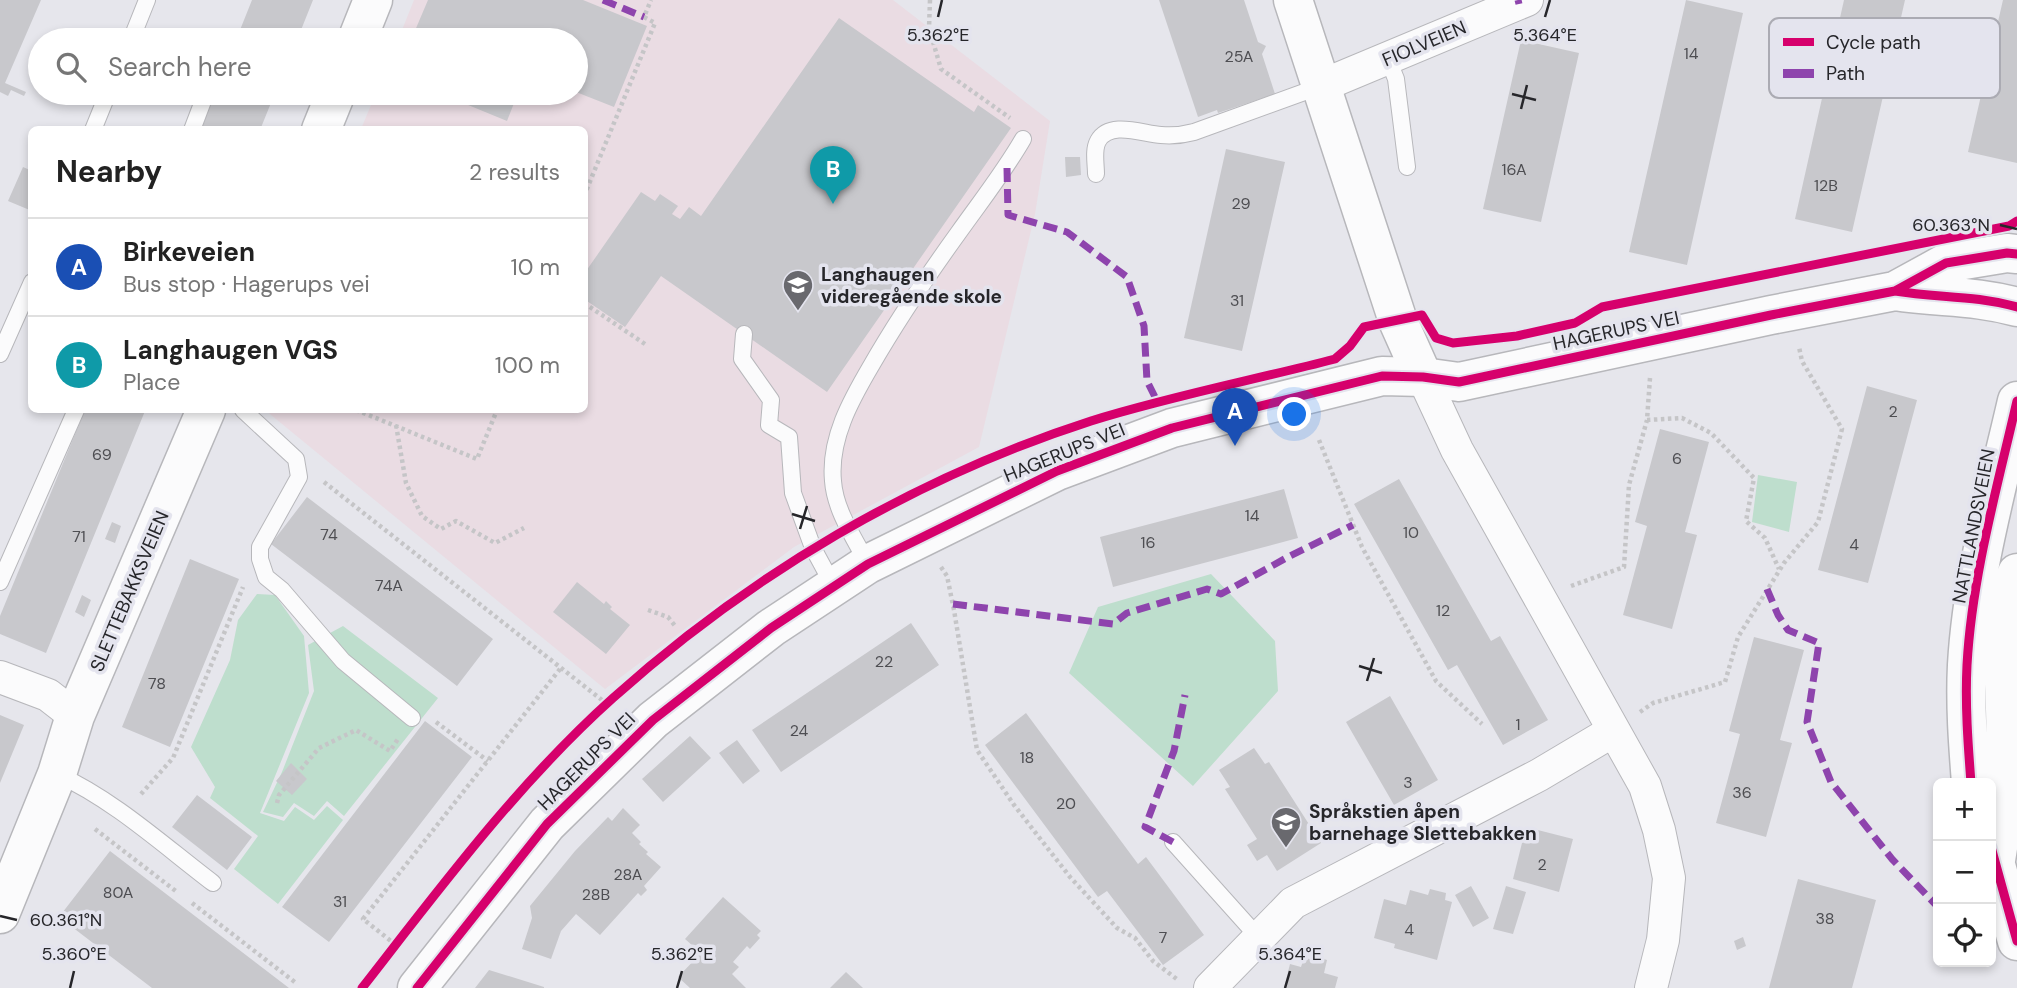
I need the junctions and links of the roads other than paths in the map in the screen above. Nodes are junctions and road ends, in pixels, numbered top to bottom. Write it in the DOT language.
graph roads {
  1 [pos="147,0"];
  2 [pos="373,0"];
  3 [pos="1293,0"];
  4 [pos="1527,0"];
  5 [pos="136,28"];
  6 [pos="362,28"];
  7 [pos="1388,59"];
  8 [pos="1321,86"];
  9 [pos="103,105"];
  10 [pos="201,105"];
  11 [pos="331,105"];
  12 [pos="95,126"];
  13 [pos="194,126"];
  14 [pos="323,126"];
  15 [pos="1023,139"];
  16 [pos="1407,167"];
  17 [pos="1096,174"];
  18 [pos="2017,254"];
  19 [pos="28,291"];
  20 [pos="1895,292"];
  21 [pos="2017,307"];
  22 [pos="744,334"];
  23 [pos="0,354"];
  24 [pos="1423,377"];
  25 [pos="2017,401"];
  26 [pos="75,413"];
  27 [pos="205,413"];
  28 [pos="246,413"];
  29 [pos="868,564"];
  30 [pos="2017,573"];
  31 [pos="0,582"];
  32 [pos="834,585"];
  33 [pos="0,677"];
  34 [pos="75,716"];
  35 [pos="412,718"];
  36 [pos="1623,724"];
  37 [pos="57,774"];
  38 [pos="1971,778"];
  39 [pos="1996,841"];
  40 [pos="1173,842"];
  41 [pos="1996,864"];
  42 [pos="213,883"];
  43 [pos="0,914"];
  44 [pos="1259,938"];
  45 [pos="2017,941"];
  46 [pos="1196,985"];
  47 [pos="417,988"];
  48 [pos="1651,988"];
  1 -- 5 [label="lane"];
  2 -- 6 [label="main road"];
  3 -- 8 [label="main road"];
  4 -- 7 [label="street, FIOLVEIEN"];
  7 -- 8 [label="street, FIOLVEIEN"];
  7 -- 16 [label="lane"];
  8 -- 17 [label="lane"];
  8 -- 24 [label="main road"];
  9 -- 12 [label="lane"];
  10 -- 13 [label="lane"];
  11 -- 14 [label="main road"];
  15 -- 29 [label="lane"];
  18 -- 20 [label="main road, HAGERUPS VEI"];
  19 -- 23 [label="lane"];
  20 -- 21 [label="main road, HAGERUPS VEI"];
  20 -- 24 [label="main road, HAGERUPS VEI"];
  22 -- 32 [label="lane"];
  24 -- 29 [label="main road, HAGERUPS VEI"];
  24 -- 36 [label="street"];
  25 -- 38 [label="main road, NATTLANDSVEIEN"];
  26 -- 31 [label="lane"];
  27 -- 34 [label="main road, SLETTEBAKKSVEIEN"];
  28 -- 35 [label="lane"];
  29 -- 32 [label="main road, HAGERUPS VEI"];
  30 -- 39 [label="main road"];
  32 -- 47 [label="main road, HAGERUPS VEI"];
  33 -- 34 [label="street"];
  34 -- 37 [label="main road, SLETTEBAKKSVEIEN"];
  36 -- 44 [label="street"];
  36 -- 48 [label="street"];
  37 -- 42 [label="lane"];
  37 -- 43 [label="main road, SLETTEBAKKSVEIEN"];
  40 -- 44 [label="lane"];
  41 -- 45 [label="main road"];
  44 -- 46 [label="street"];
}
